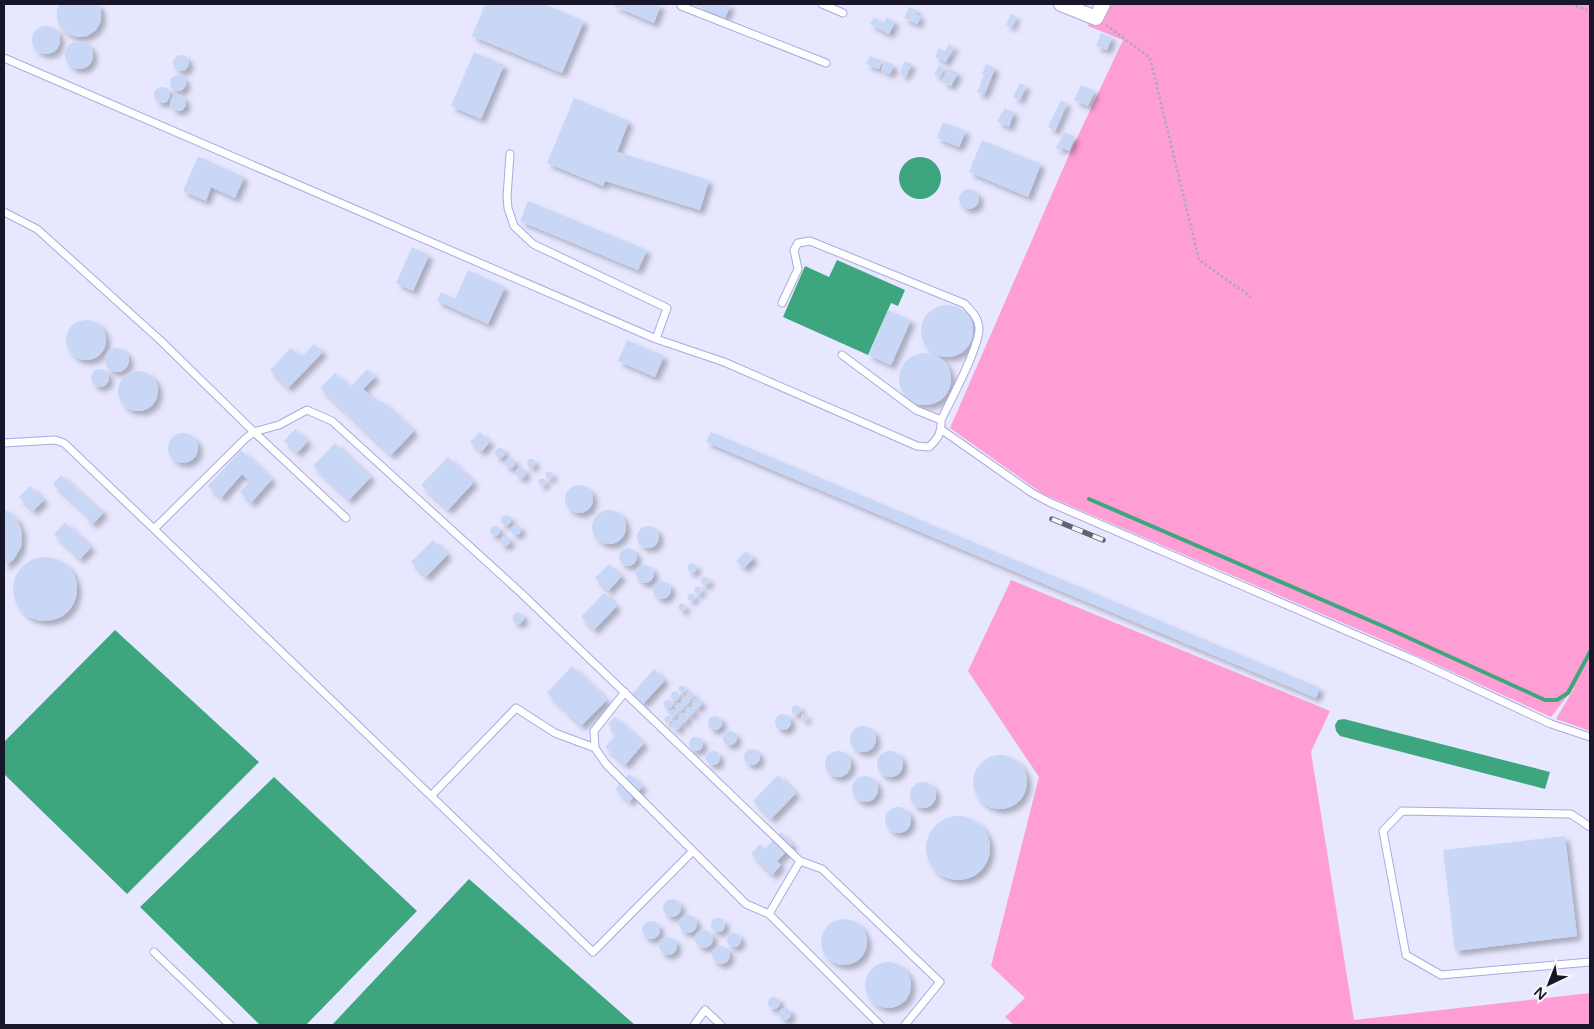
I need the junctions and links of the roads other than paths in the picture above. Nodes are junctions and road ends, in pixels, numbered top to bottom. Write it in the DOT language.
graph roads {
  1 [pos="681,4"];
  2 [pos="822,4"];
  3 [pos="1061,4"];
  4 [pos="1103,4"];
  5 [pos="844,13"];
  6 [pos="4,58"];
  7 [pos="826,63"];
  8 [pos="510,154"];
  9 [pos="4,212"];
  10 [pos="782,303"];
  11 [pos="656,339"];
  12 [pos="842,355"];
  13 [pos="941,420"];
  14 [pos="942,430"];
  15 [pos="254,432"];
  16 [pos="4,443"];
  17 [pos="346,518"];
  18 [pos="154,530"];
  19 [pos="625,692"];
  20 [pos="1590,738"];
  21 [pos="595,748"];
  22 [pos="431,796"];
  23 [pos="1590,827"];
  24 [pos="693,851"];
  25 [pos="800,861"];
  26 [pos="770,914"];
  27 [pos="154,952"];
  28 [pos="1590,962"];
  29 [pos="230,1025"];
  30 [pos="694,1025"];
  31 [pos="721,1025"];
  32 [pos="880,1025"];
  33 [pos="905,1025"];
  1 -- 7 [label="lane"];
  2 -- 5 [label="lane"];
  3 -- 4 [label="street"];
  6 -- 11 [label="lane"];
  8 -- 11 [label="lane"];
  9 -- 15 [label="lane"];
  10 -- 13 [label="lane"];
  11 -- 14 [label="lane"];
  12 -- 13 [label="lane"];
  13 -- 14 [label="lane"];
  14 -- 20 [label="lane"];
  15 -- 17 [label="lane"];
  15 -- 18 [label="lane"];
  15 -- 19 [label="lane"];
  16 -- 18 [label="lane"];
  18 -- 22 [label="lane"];
  19 -- 21 [label="lane"];
  19 -- 25 [label="lane"];
  21 -- 22 [label="lane"];
  21 -- 24 [label="lane"];
  22 -- 24 [label="lane"];
  23 -- 28 [label="lane"];
  24 -- 26 [label="lane"];
  25 -- 26 [label="lane"];
  25 -- 33 [label="lane"];
  26 -- 32 [label="lane"];
  27 -- 29 [label="lane"];
  30 -- 31 [label="lane"];
}
